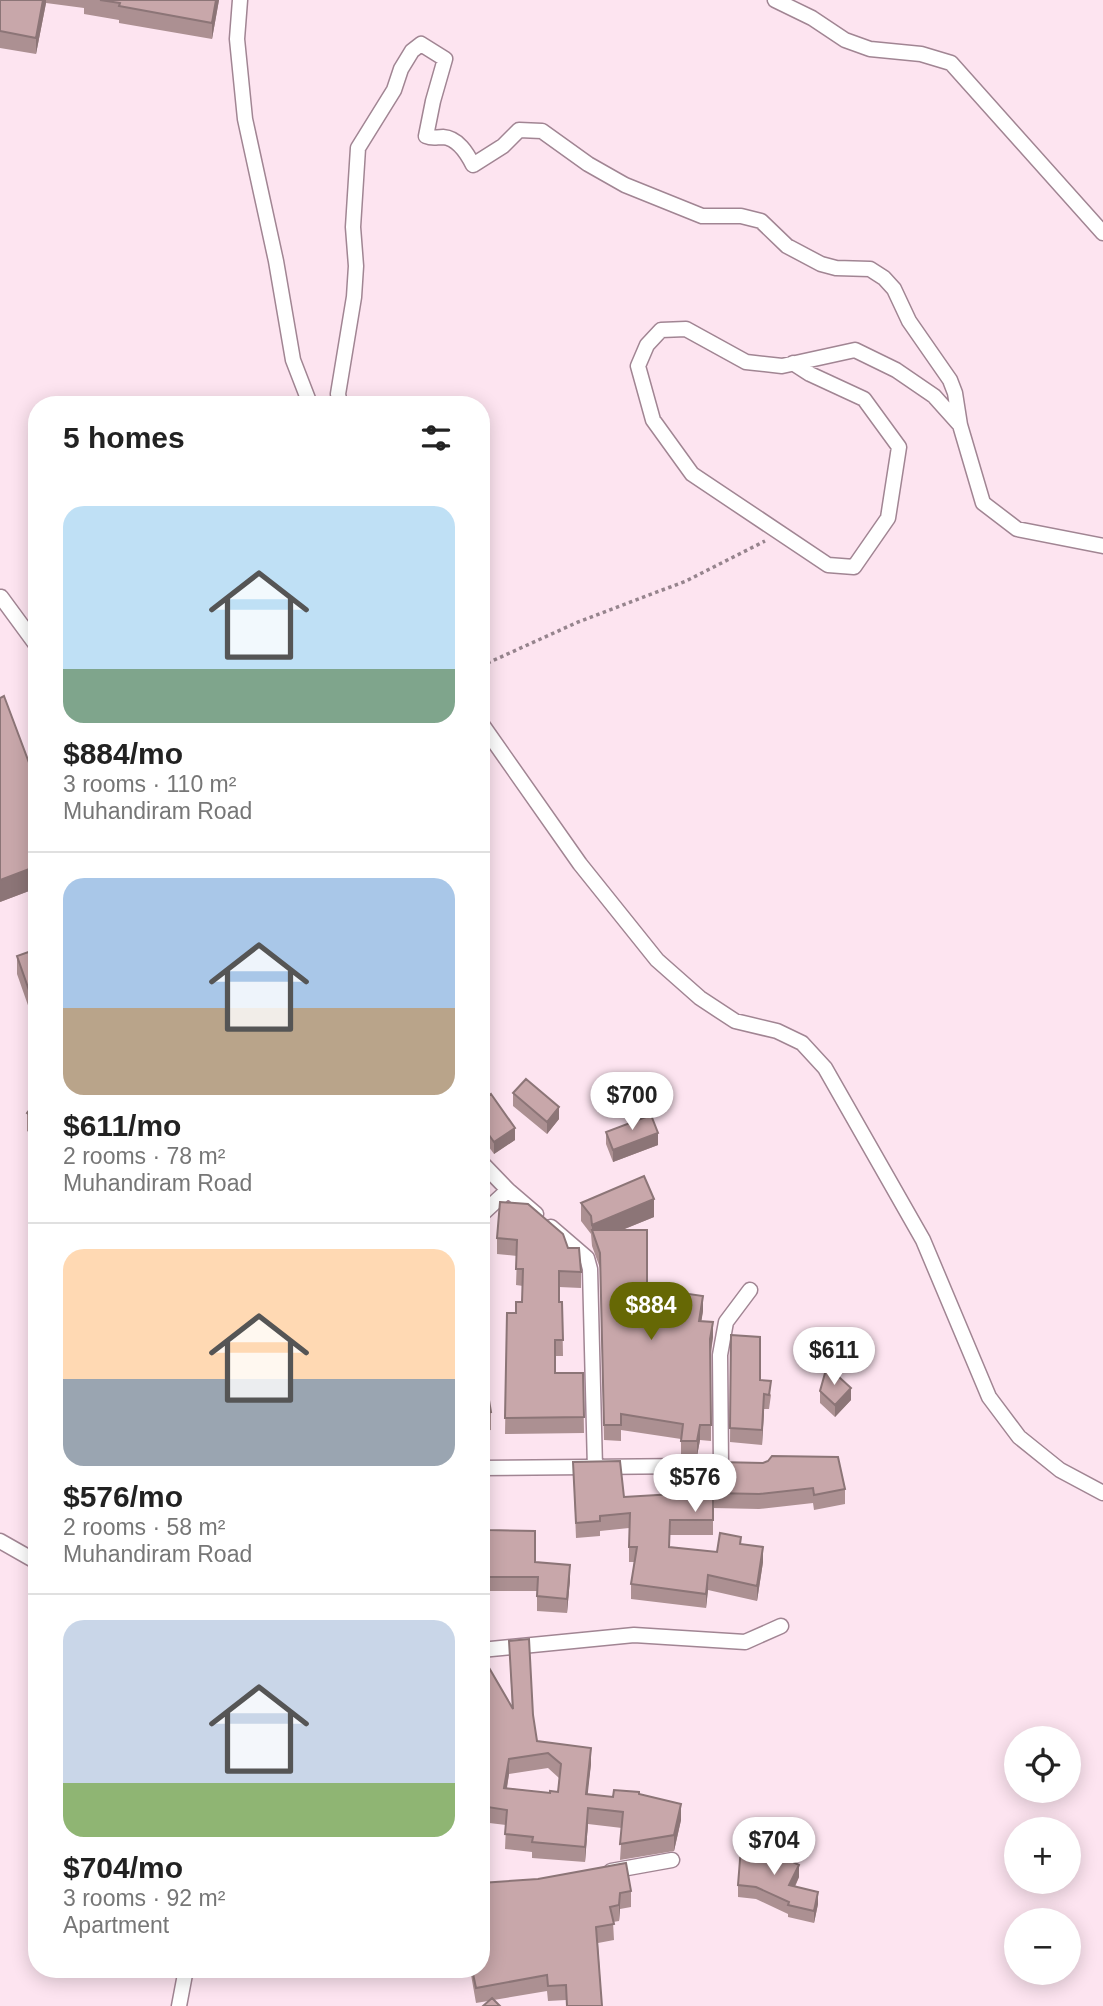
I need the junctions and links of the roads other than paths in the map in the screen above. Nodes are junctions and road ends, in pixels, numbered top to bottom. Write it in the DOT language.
graph roads {
  1 [pos="240,0"];
  2 [pos="775,0"];
  3 [pos="1103,233"];
  4 [pos="793,363"];
  5 [pos="307,396"];
  6 [pos="338,396"];
  7 [pos="960,425"];
  8 [pos="1103,546"];
  9 [pos="1,597"];
  10 [pos="28,634"];
  11 [pos="490,736"];
  12 [pos="490,1171"];
  13 [pos="508,1190"];
  14 [pos="490,1207"];
  15 [pos="750,1290"];
  16 [pos="490,1468"];
  17 [pos="595,1468"];
  18 [pos="1100,1489"];
  19 [pos="0,1541"];
  20 [pos="28,1557"];
  21 [pos="781,1626"];
  22 [pos="490,1649"];
  23 [pos="672,1860"];
  24 [pos="591,1875"];
  25 [pos="184,1978"];
  26 [pos="179,2006"];
  1 -- 5 [label="street"];
  2 -- 3 [label="street"];
  4 -- 4 [label="street"];
  4 -- 7 [label="street"];
  6 -- 7 [label="street"];
  7 -- 8 [label="street"];
  9 -- 10 [label="street"];
  11 -- 18 [label="street"];
  12 -- 13 [label="street"];
  13 -- 14 [label="street"];
  13 -- 17 [label="street"];
  15 -- 17 [label="street"];
  16 -- 17 [label="street"];
  19 -- 20 [label="street"];
  21 -- 22 [label="street"];
  23 -- 24 [label="street"];
  25 -- 26 [label="street"];
}
